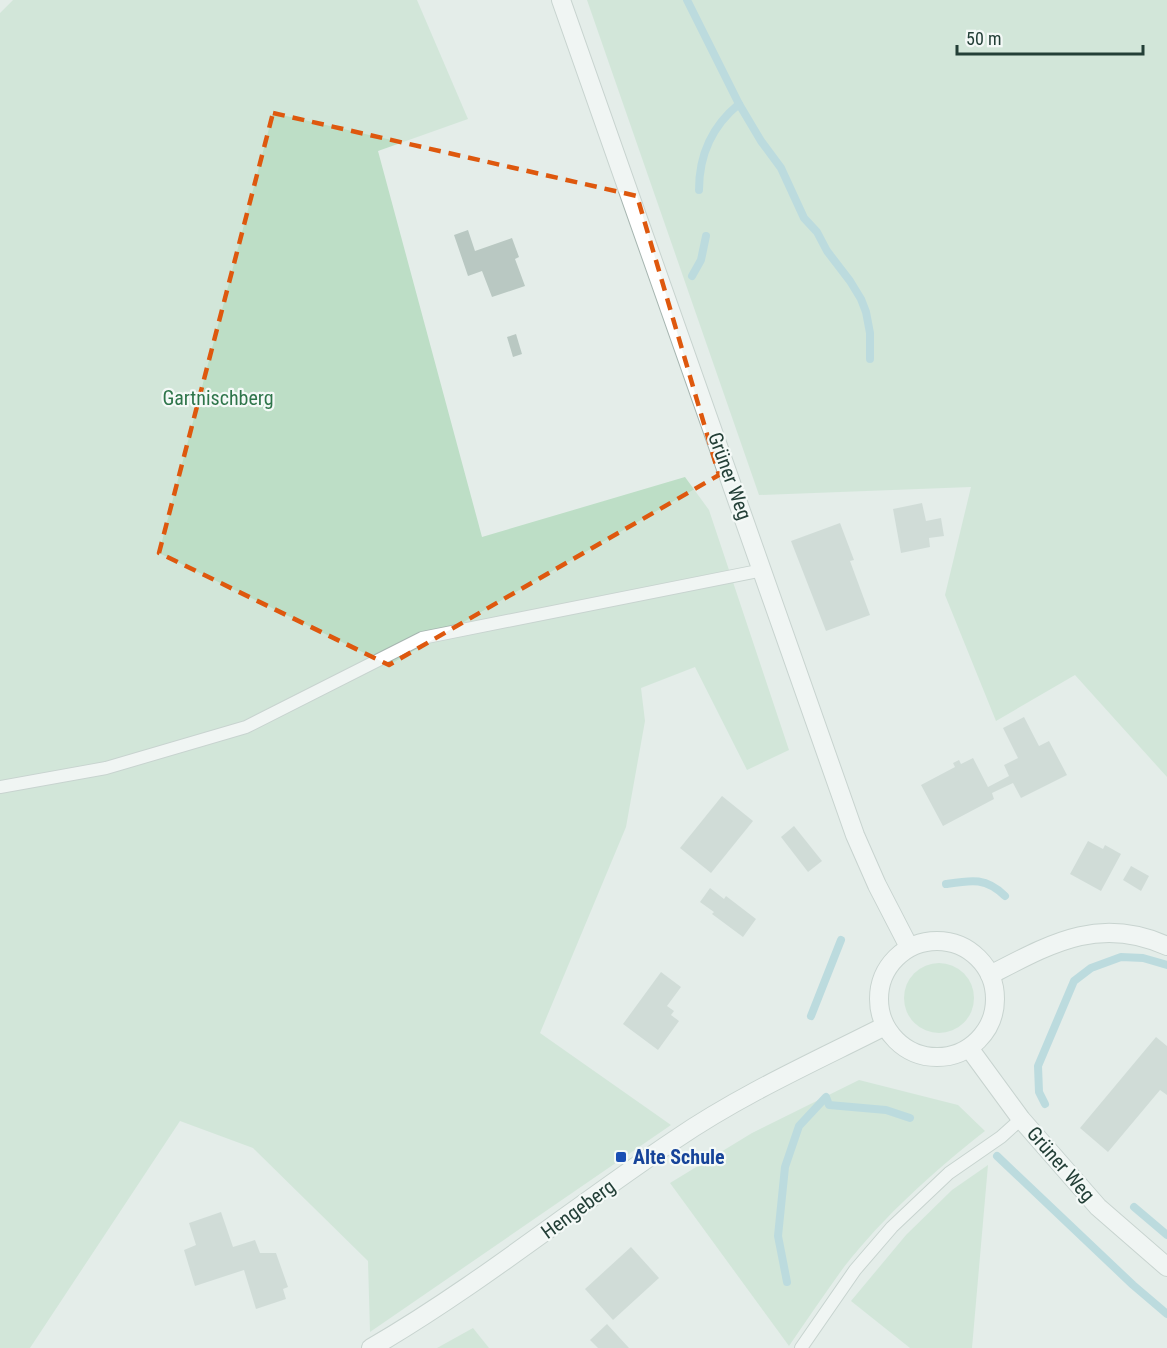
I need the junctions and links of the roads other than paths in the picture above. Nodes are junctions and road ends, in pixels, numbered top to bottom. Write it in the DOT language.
graph roads {
  1 [pos="561,0"];
  2 [pos="763,570"];
  3 [pos="0,787"];
  4 [pos="1167,946"];
  5 [pos="909,947"];
  6 [pos="990,975"];
  7 [pos="885,1026"];
  8 [pos="969,1048"];
  9 [pos="1022,1119"];
  10 [pos="1167,1268"];
  11 [pos="371,1348"];
  12 [pos="801,1348"];
  1 -- 2 [label="street, Grüner Weg"];
  2 -- 3 [label="lane"];
  2 -- 5 [label="street, Grüner Weg"];
  4 -- 6 [label="street"];
  5 -- 6 [label="street"];
  5 -- 7 [label="street"];
  6 -- 8 [label="street"];
  7 -- 8 [label="street"];
  7 -- 11 [label="street, Hengeberg"];
  8 -- 9 [label="street, Grüner Weg"];
  9 -- 10 [label="street, Grüner Weg"];
  9 -- 12 [label="lane"];
}
